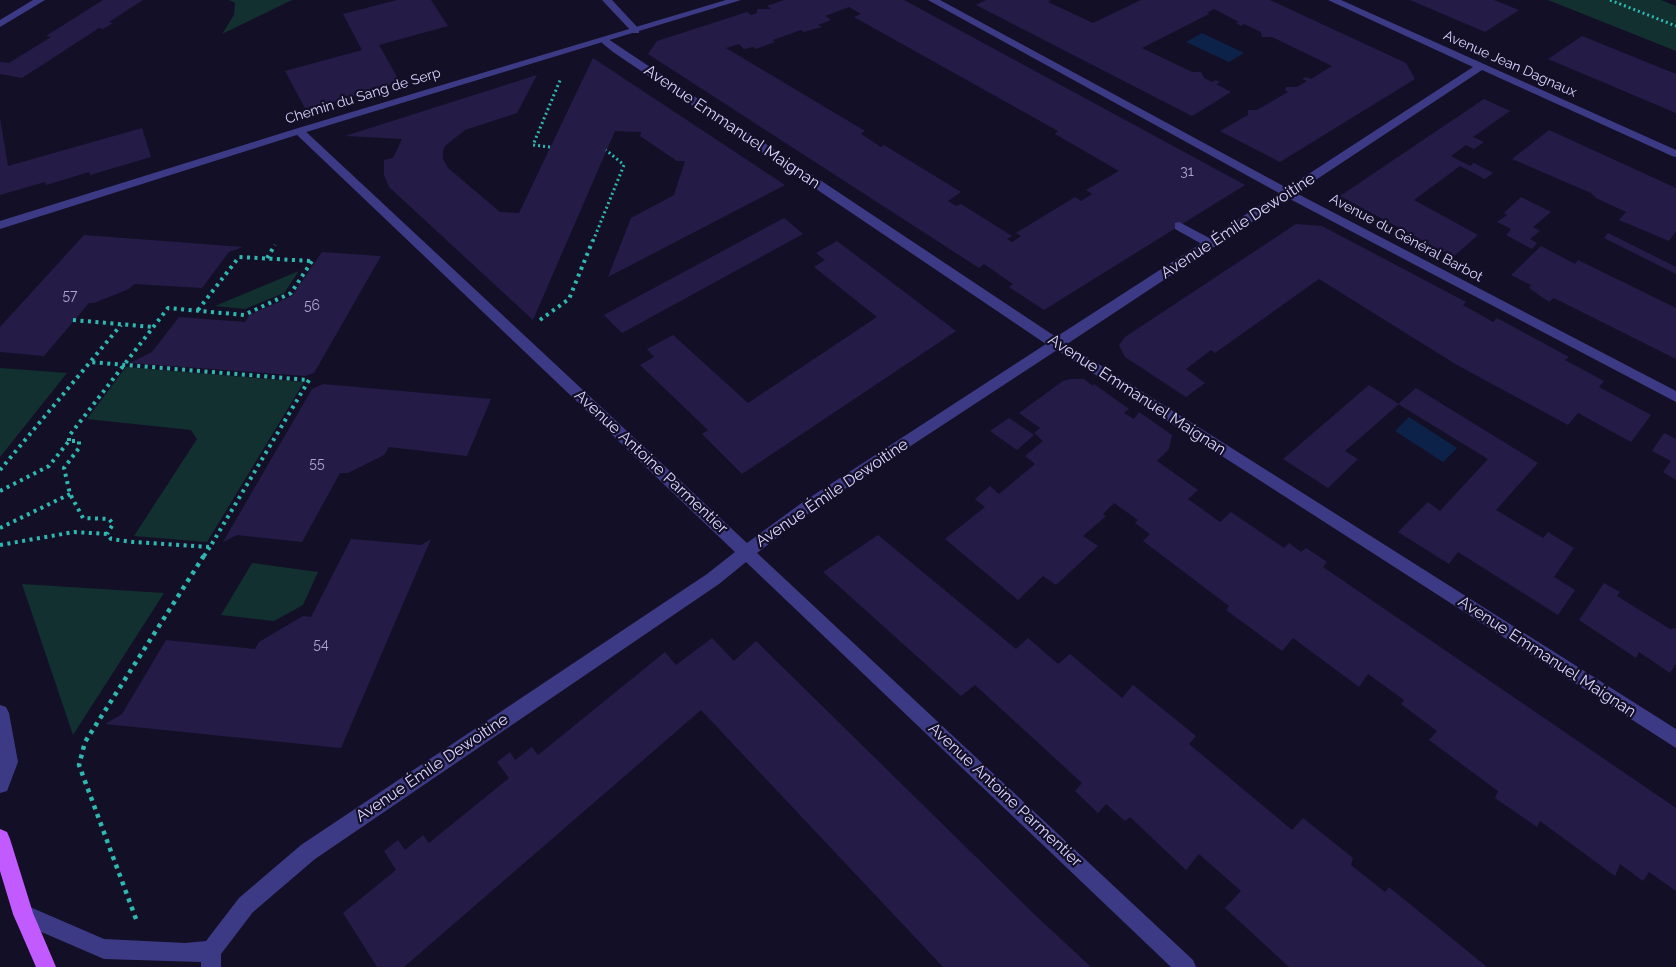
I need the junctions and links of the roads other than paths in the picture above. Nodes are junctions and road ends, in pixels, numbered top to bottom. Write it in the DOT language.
graph roads {
  1 [pos="40,0"];
  2 [pos="607,0"];
  3 [pos="736,0"];
  4 [pos="933,0"];
  5 [pos="1333,0"];
  6 [pos="0,24"];
  7 [pos="636,31"];
  8 [pos="605,41"];
  9 [pos="1480,67"];
  10 [pos="299,131"];
  11 [pos="1676,154"];
  12 [pos="1288,193"];
  13 [pos="0,225"];
  14 [pos="1179,225"];
  15 [pos="1211,244"];
  16 [pos="1057,344"];
  17 [pos="1676,397"];
  18 [pos="747,551"];
  19 [pos="0,713"];
  20 [pos="1676,739"];
  21 [pos="0,784"];
  22 [pos="0,840"];
  23 [pos="23,914"];
  24 [pos="211,959"];
  25 [pos="46,967"];
  26 [pos="1186,967"];
  1 -- 6 [label="street"];
  2 -- 7 [label="street"];
  3 -- 7 [label="street, Chemin du Sang de Serp"];
  4 -- 12 [label="street, Avenue du Général Barbot"];
  5 -- 9 [label="street, Avenue Jean Dagnaux"];
  7 -- 8 [label="street, Chemin du Sang de Serp"];
  8 -- 10 [label="street, Chemin du Sang de Serp"];
  8 -- 16 [label="street, Avenue Emmanuel Maignan"];
  9 -- 11 [label="street, Avenue Jean Dagnaux"];
  9 -- 12 [label="street, Avenue Émile Dewoitine"];
  10 -- 13 [label="street, Chemin du Sang de Serp"];
  10 -- 18 [label="street, Avenue Antoine Parmentier"];
  12 -- 15 [label="street, Avenue Émile Dewoitine"];
  12 -- 17 [label="street, Avenue du Général Barbot"];
  14 -- 15 [label="street"];
  15 -- 16 [label="street, Avenue Émile Dewoitine"];
  16 -- 18 [label="street, Avenue Émile Dewoitine"];
  16 -- 20 [label="street, Avenue Emmanuel Maignan"];
  18 -- 24 [label="street, Avenue Émile Dewoitine"];
  18 -- 26 [label="street, Avenue Antoine Parmentier"];
  19 -- 21 [label="street"];
  22 -- 23 [label="main road"];
  23 -- 24 [label="street, Avenue Émile Dewoitine"];
  23 -- 25 [label="main road"];
}
